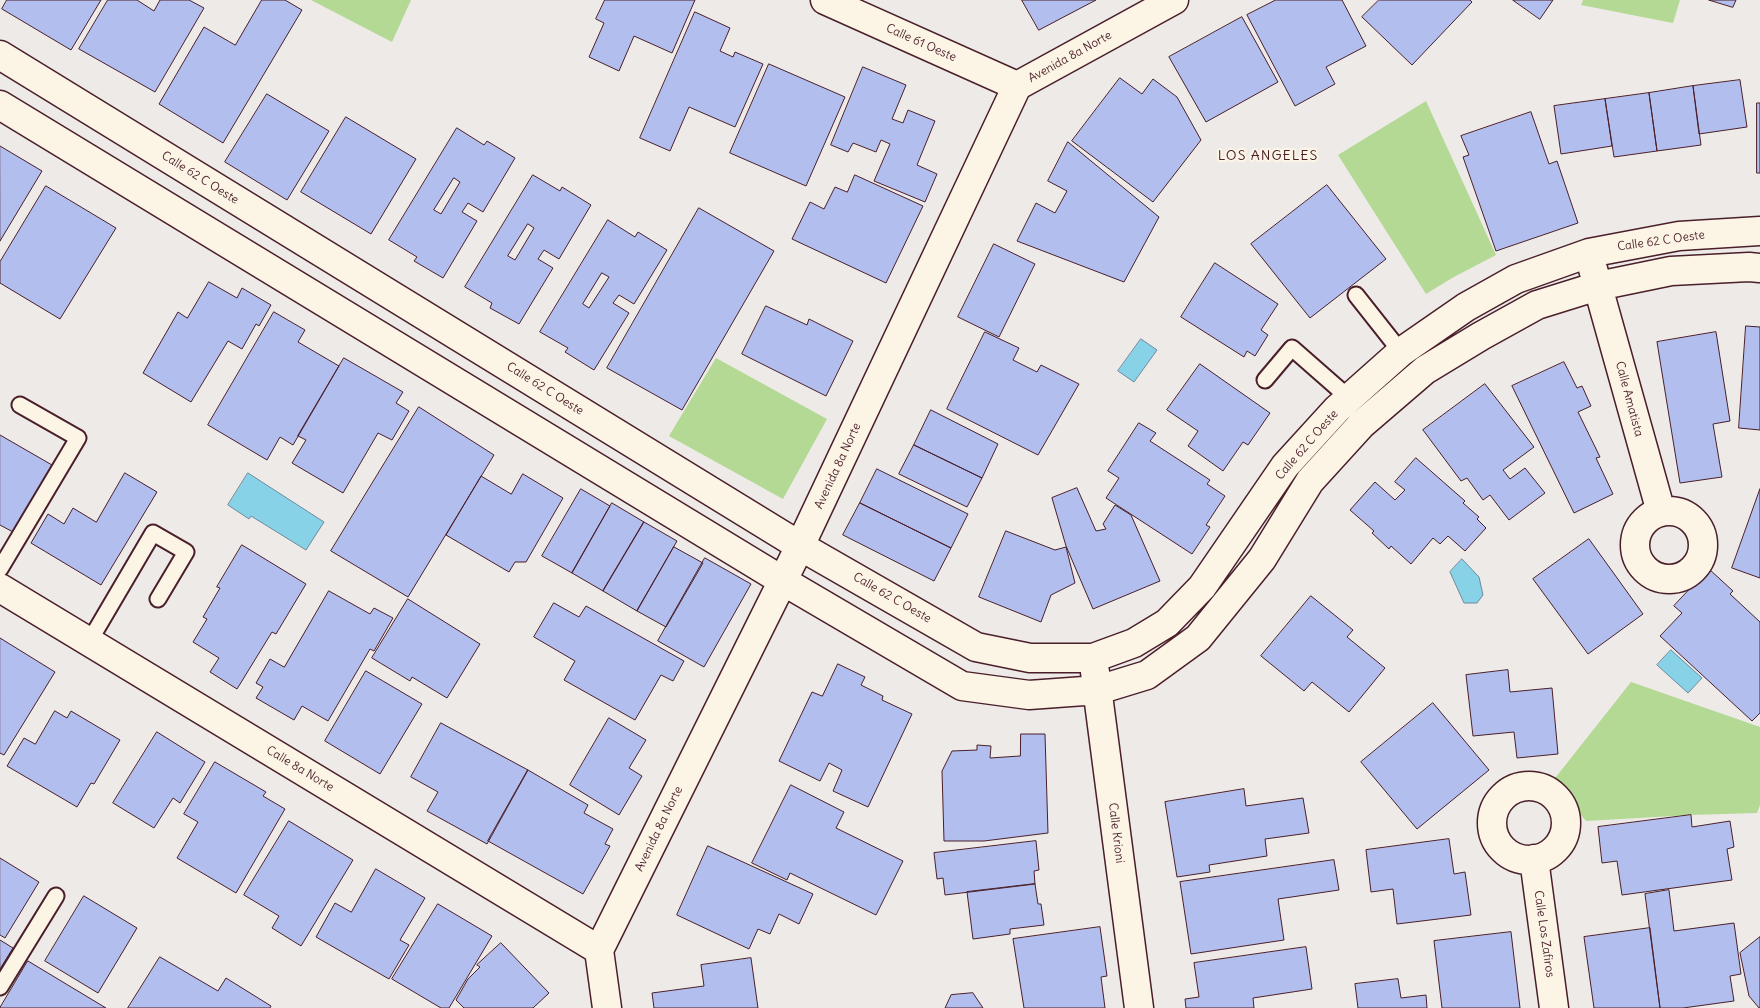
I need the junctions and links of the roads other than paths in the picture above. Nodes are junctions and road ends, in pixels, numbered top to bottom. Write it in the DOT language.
graph roads {
  1 [pos="824,0"];
  2 [pos="1174,0"];
  3 [pos="0,55"];
  4 [pos="1017,86"];
  5 [pos="0,105"];
  6 [pos="1760,231"];
  7 [pos="1589,253"];
  8 [pos="1760,268"];
  9 [pos="1598,286"];
  10 [pos="1356,295"];
  11 [pos="1401,352"];
  12 [pos="1265,380"];
  13 [pos="1349,398"];
  14 [pos="20,405"];
  15 [pos="1661,512"];
  16 [pos="800,546"];
  17 [pos="0,569"];
  18 [pos="783,581"];
  19 [pos="0,588"];
  20 [pos="158,599"];
  21 [pos="89,642"];
  22 [pos="1093,658"];
  23 [pos="1098,690"];
  24 [pos="1534,859"];
  25 [pos="56,896"];
  26 [pos="599,950"];
  27 [pos="0,987"];
  28 [pos="607,1008"];
  29 [pos="1139,1008"];
  30 [pos="1554,1008"];
  1 -- 4 [label="street, Calle 61 Oeste"];
  2 -- 4 [label="street, Avenida 8a Norte"];
  3 -- 16 [label="street, Calle 62 C Oeste"];
  4 -- 16 [label="street, Avenida 8a Norte"];
  5 -- 18 [label="street"];
  6 -- 7 [label="street, Calle 62 C Oeste"];
  7 -- 9 [label="street, Calle Amatista"];
  7 -- 11 [label="street, Calle 62 C Oeste"];
  8 -- 9 [label="street"];
  9 -- 15 [label="street, Calle Amatista"];
  9 -- 23 [label="street"];
  10 -- 11 [label="lane"];
  11 -- 13 [label="street, Calle 62 C Oeste"];
  12 -- 13 [label="lane"];
  13 -- 22 [label="street, Calle 62 C Oeste"];
  14 -- 17 [label="lane"];
  16 -- 18 [label="street, Avenida 8a Norte"];
  16 -- 22 [label="street, Calle 62 C Oeste"];
  18 -- 23 [label="street"];
  18 -- 26 [label="street, Avenida 8a Norte"];
  19 -- 21 [label="street, Calle 8a Norte"];
  20 -- 21 [label="lane"];
  21 -- 26 [label="street, Calle 8a Norte"];
  22 -- 23 [label="street, Calle Krioni"];
  23 -- 29 [label="street, Calle Krioni"];
  24 -- 30 [label="street, Calle Los Zafiros"];
  25 -- 27 [label="lane"];
  26 -- 28 [label="street"];
}
